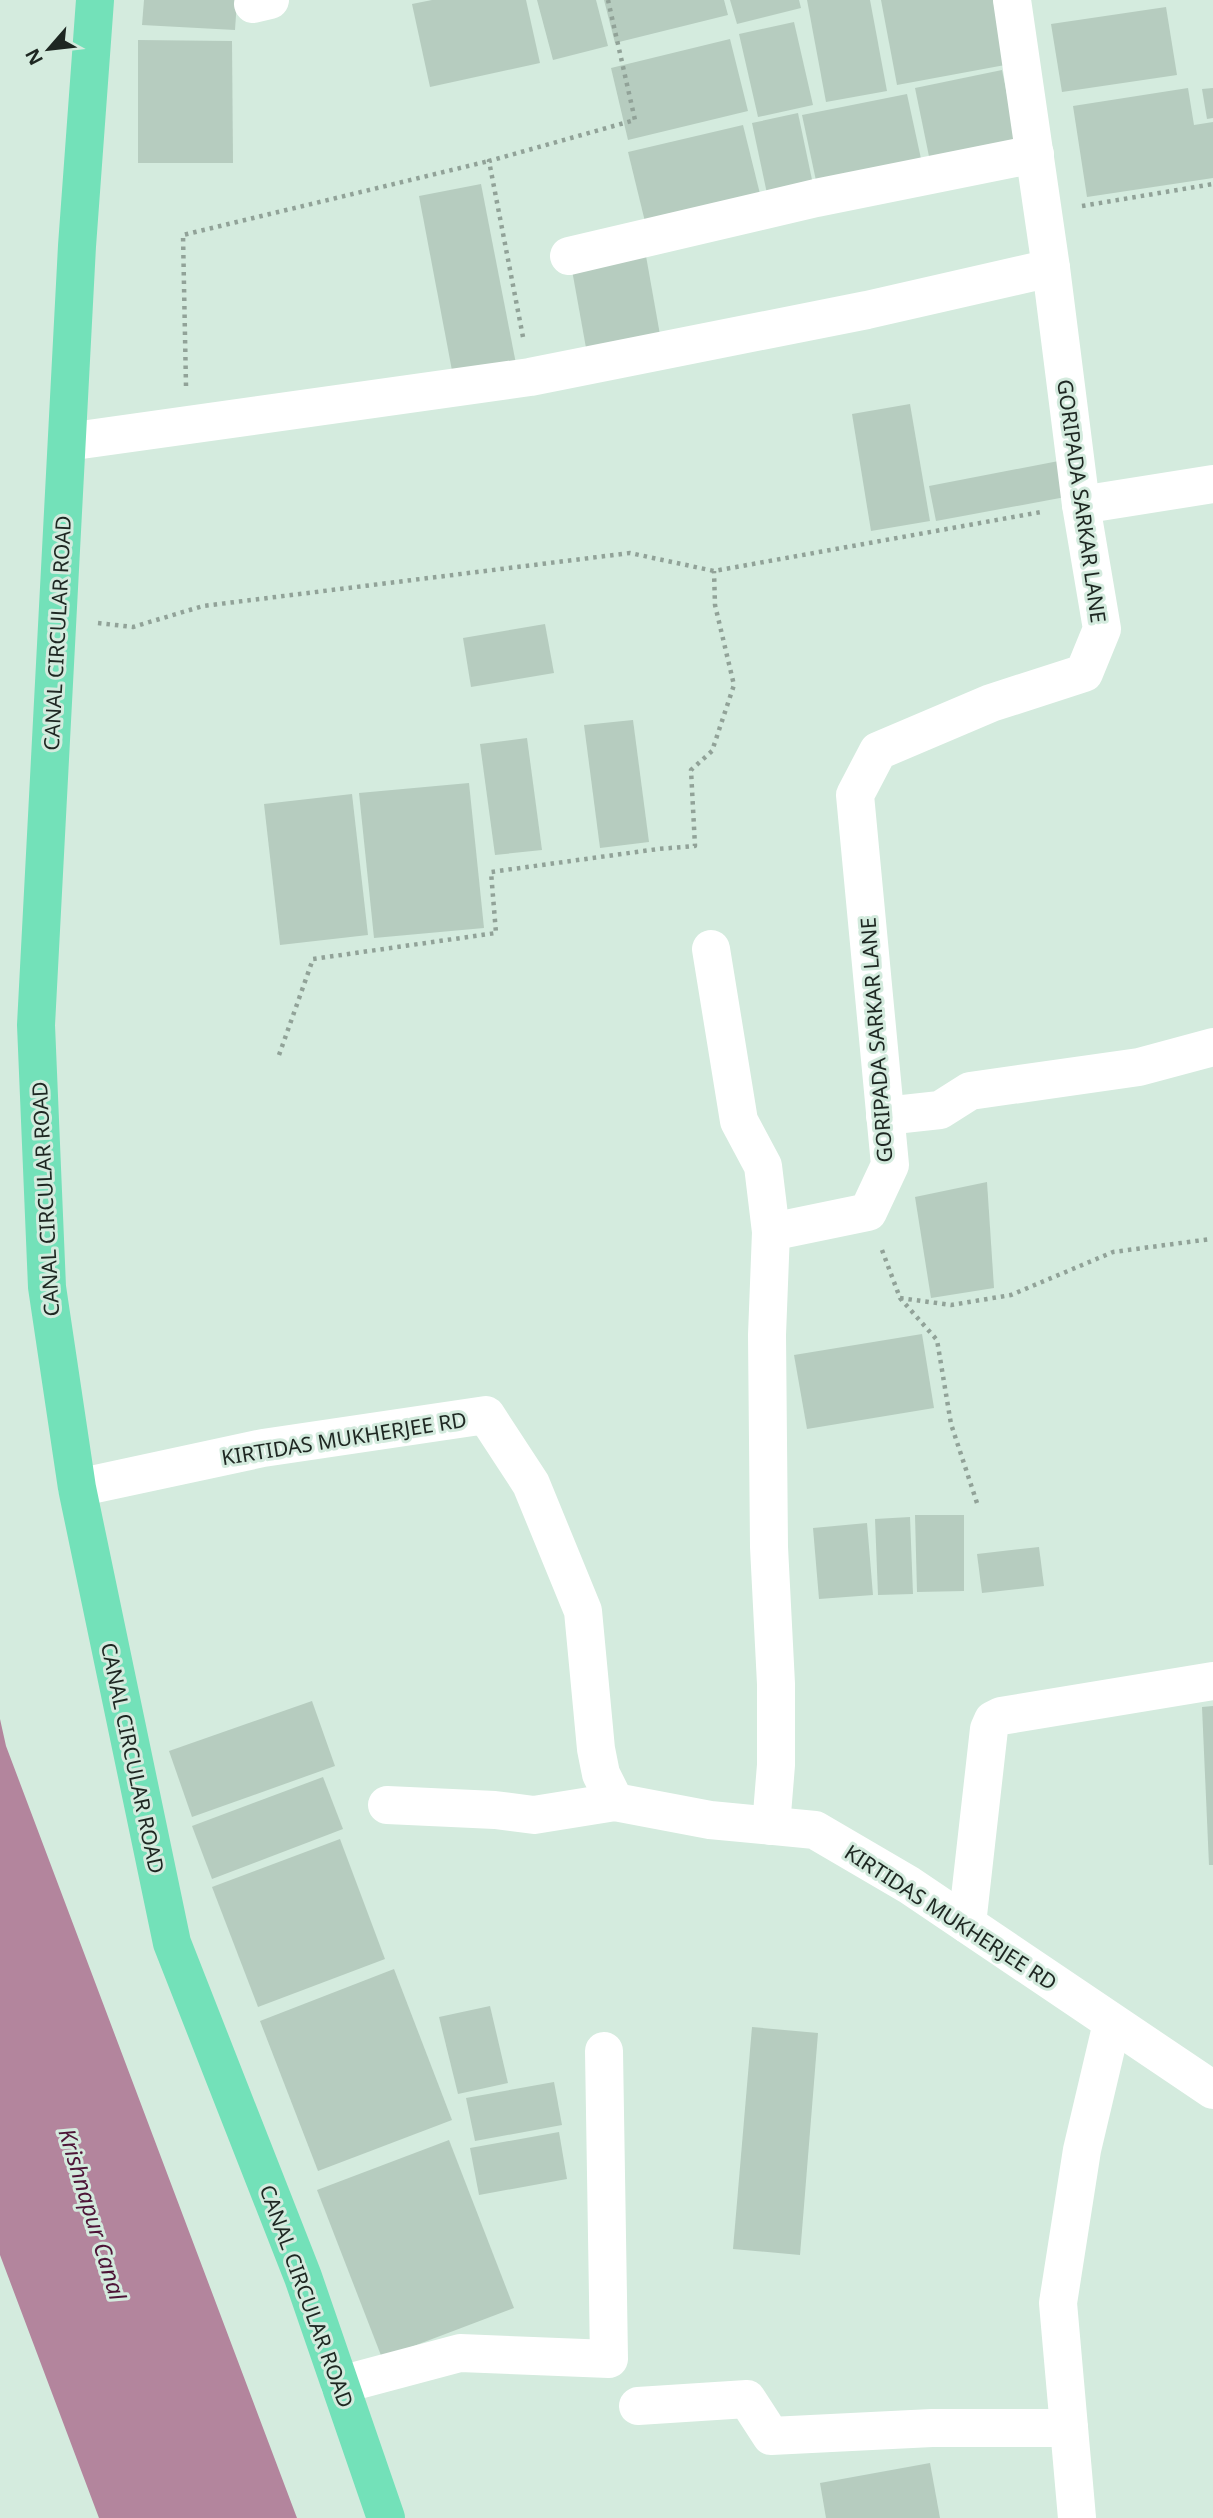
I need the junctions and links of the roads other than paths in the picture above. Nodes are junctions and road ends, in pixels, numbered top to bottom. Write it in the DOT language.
graph roads {
  1 [pos="95,0"];
  2 [pos="1012,0"];
  3 [pos="1035,154"];
  4 [pos="569,256"];
  5 [pos="1051,268"];
  6 [pos="67,442"];
  7 [pos="1213,484"];
  8 [pos="1081,505"];
  9 [pos="710,949"];
  10 [pos="1213,1047"];
  11 [pos="885,1116"];
  12 [pos="771,1232"];
  13 [pos="77,1488"];
  14 [pos="1213,1681"];
  15 [pos="615,1802"];
  16 [pos="387,1805"];
  17 [pos="771,1826"];
  18 [pos="967,1924"];
  19 [pos="1112,2023"];
  20 [pos="604,2051"];
  21 [pos="1213,2090"];
  22 [pos="340,2385"];
  23 [pos="638,2406"];
  24 [pos="1069,2428"];
  25 [pos="386,2518"];
  26 [pos="1077,2518"];
  1 -- 6 [label="main road, CANAL CIRCULAR ROAD"];
  2 -- 3 [label="street, GORIPADA SARKAR LANE"];
  3 -- 4 [label="street"];
  3 -- 5 [label="street, GORIPADA SARKAR LANE"];
  5 -- 6 [label="street"];
  5 -- 8 [label="street, GORIPADA SARKAR LANE"];
  6 -- 13 [label="main road, CANAL CIRCULAR ROAD"];
  7 -- 8 [label="street"];
  8 -- 11 [label="street, GORIPADA SARKAR LANE"];
  9 -- 12 [label="street"];
  10 -- 11 [label="street"];
  11 -- 12 [label="street, GORIPADA SARKAR LANE"];
  12 -- 17 [label="street"];
  13 -- 15 [label="street, KIRTIDAS MUKHERJEE RD"];
  13 -- 22 [label="main road, CANAL CIRCULAR ROAD"];
  14 -- 18 [label="street"];
  15 -- 16 [label="street"];
  15 -- 17 [label="street, KIRTIDAS MUKHERJEE RD"];
  17 -- 18 [label="street, KIRTIDAS MUKHERJEE RD"];
  18 -- 19 [label="street, KIRTIDAS MUKHERJEE RD"];
  19 -- 21 [label="street, KIRTIDAS MUKHERJEE RD"];
  19 -- 24 [label="street"];
  20 -- 22 [label="street"];
  22 -- 25 [label="main road, CANAL CIRCULAR ROAD"];
  23 -- 24 [label="street"];
  24 -- 26 [label="street"];
}
